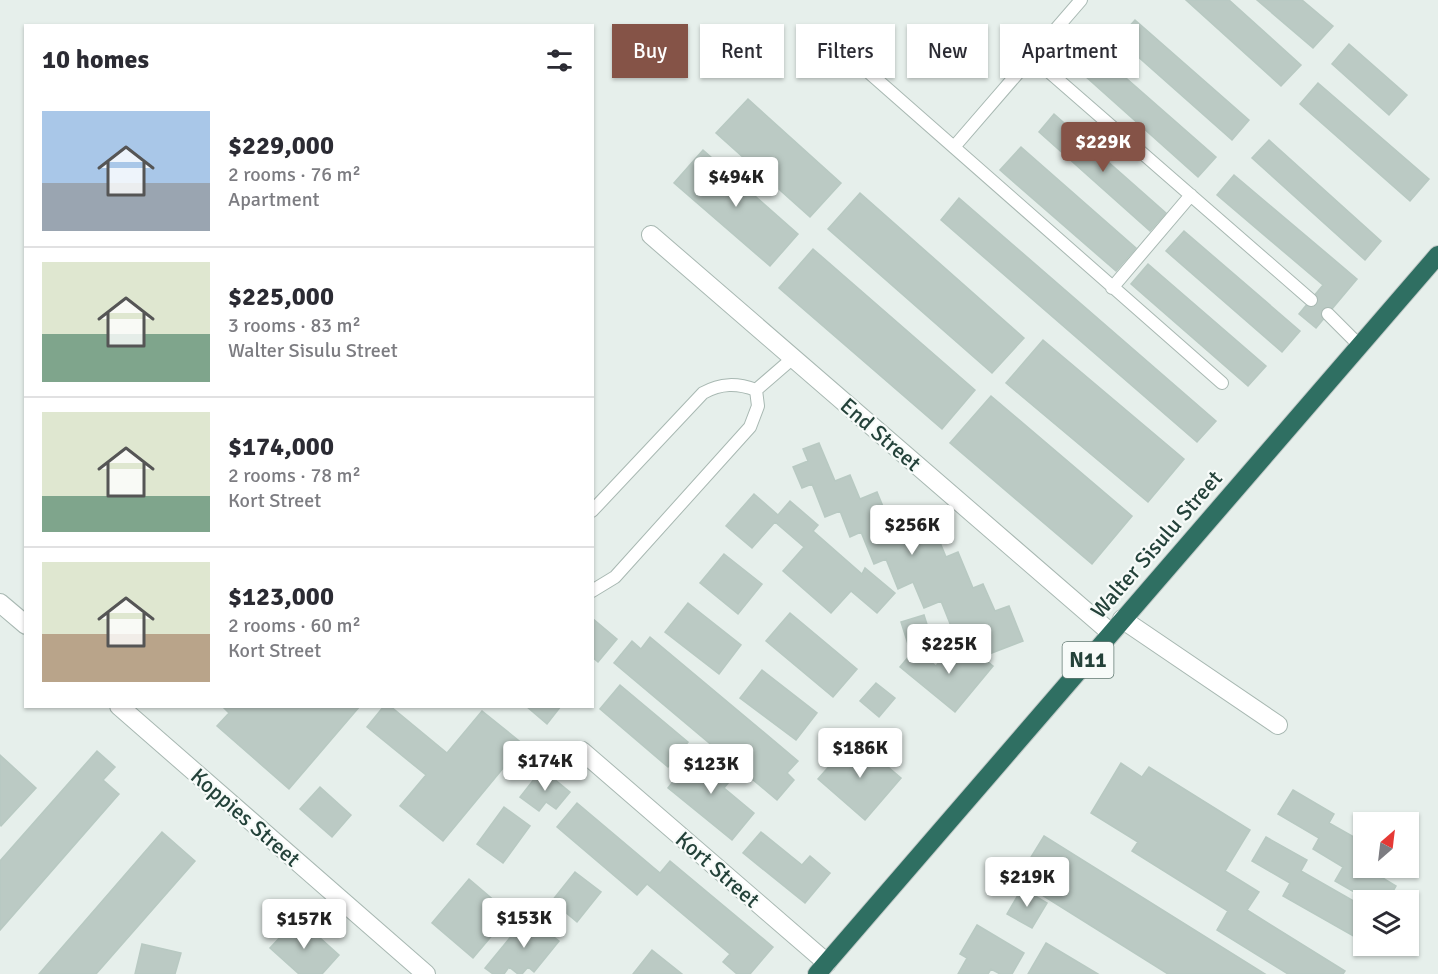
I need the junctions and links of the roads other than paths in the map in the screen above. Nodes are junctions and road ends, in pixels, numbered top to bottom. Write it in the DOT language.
graph roads {
  1 [pos="1081,0"];
  2 [pos="1060,24"];
  3 [pos="875,78"];
  4 [pos="1014,78"];
  5 [pos="1056,78"];
  6 [pos="954,147"];
  7 [pos="1191,195"];
  8 [pos="651,235"];
  9 [pos="1438,255"];
  10 [pos="1112,288"];
  11 [pos="1311,300"];
  12 [pos="1328,314"];
  13 [pos="1360,346"];
  14 [pos="793,358"];
  15 [pos="1222,383"];
  16 [pos="756,390"];
  17 [pos="594,509"];
  18 [pos="594,590"];
  19 [pos="0,603"];
  20 [pos="24,623"];
  21 [pos="1117,626"];
  22 [pos="121,708"];
  23 [pos="1278,725"];
  24 [pos="582,751"];
  25 [pos="822,968"];
  26 [pos="426,974"];
  1 -- 2 [label="lane"];
  3 -- 6 [label="lane"];
  4 -- 6 [label="lane"];
  5 -- 7 [label="lane"];
  6 -- 10 [label="lane"];
  7 -- 10 [label="lane"];
  7 -- 11 [label="lane"];
  8 -- 14 [label="street, End Street"];
  9 -- 13 [label="highway, Walter Sisulu Street / N11"];
  10 -- 15 [label="lane"];
  12 -- 13 [label="lane"];
  13 -- 21 [label="highway, Walter Sisulu Street / N11"];
  14 -- 16 [label="lane"];
  14 -- 21 [label="street, End Street"];
  16 -- 17 [label="lane"];
  16 -- 18 [label="lane"];
  19 -- 20 [label="street"];
  21 -- 23 [label="street, End Street"];
  21 -- 25 [label="highway, Walter Sisulu Street / N11"];
  22 -- 26 [label="street, Koppies Street"];
  24 -- 25 [label="street, Kort Street"];
}
